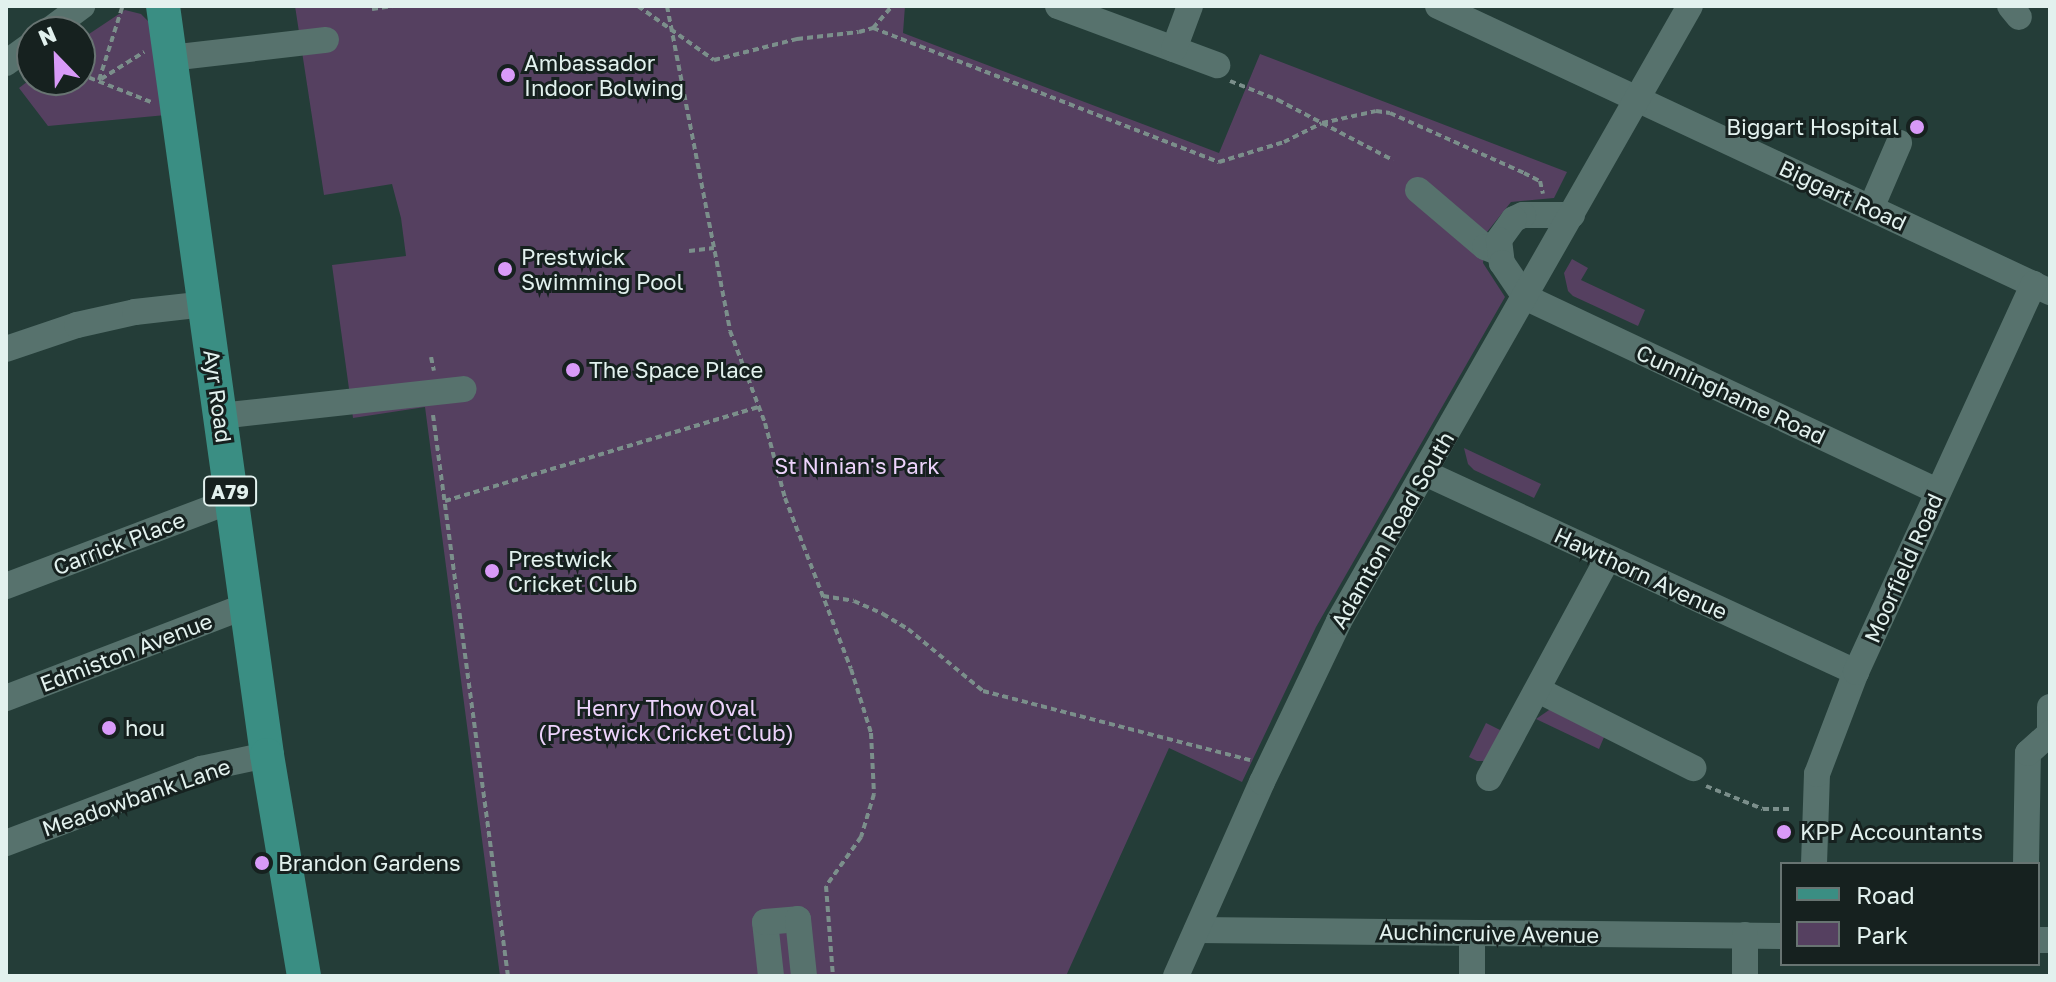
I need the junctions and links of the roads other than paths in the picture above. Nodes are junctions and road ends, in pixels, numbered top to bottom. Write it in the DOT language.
graph roads {
  1 [pos="163,6"];
  2 [pos="1058,6"];
  3 [pos="1190,6"];
  4 [pos="1438,6"];
  5 [pos="1690,6"];
  6 [pos="326,40"];
  7 [pos="1174,49"];
  8 [pos="159,54"];
  9 [pos="1217,65"];
  10 [pos="1637,99"];
  11 [pos="1899,143"];
  12 [pos="1418,190"];
  13 [pos="1871,208"];
  14 [pos="1560,215"];
  15 [pos="1498,252"];
  16 [pos="2042,288"];
  17 [pos="1525,297"];
  18 [pos="205,304"];
  19 [pos="6,349"];
  20 [pos="464,389"];
  21 [pos="220,416"];
  22 [pos="1425,473"];
  23 [pos="1938,491"];
  24 [pos="232,500"];
  25 [pos="1608,558"];
  26 [pos="6,586"];
  27 [pos="246,606"];
  28 [pos="1856,672"];
  29 [pos="1538,690"];
  30 [pos="6,698"];
  31 [pos="2050,707"];
  32 [pos="2050,731"];
  33 [pos="267,755"];
  34 [pos="1693,768"];
  35 [pos="1489,778"];
  36 [pos="6,843"];
  37 [pos="1814,862"];
  38 [pos="2026,862"];
  39 [pos="1197,930"];
  40 [pos="1472,933"];
  41 [pos="1745,935"];
  42 [pos="1780,936"];
  43 [pos="304,976"];
  44 [pos="771,976"];
  45 [pos="804,976"];
  46 [pos="1176,976"];
  47 [pos="1472,976"];
  48 [pos="1745,976"];
  1 -- 8 [label="main road, Ayr Road / A79"];
  2 -- 7 [label="street"];
  3 -- 7 [label="street"];
  4 -- 10 [label="street, Biggart Road"];
  5 -- 10 [label="street, Adamton Road South"];
  6 -- 8 [label="street"];
  7 -- 9 [label="street"];
  8 -- 18 [label="main road, Ayr Road / A79"];
  10 -- 13 [label="street, Biggart Road"];
  10 -- 14 [label="street, Adamton Road South"];
  11 -- 13 [label="street"];
  12 -- 15 [label="street"];
  13 -- 16 [label="street, Biggart Road"];
  14 -- 15 [label="street"];
  14 -- 17 [label="street, Adamton Road South"];
  15 -- 17 [label="street"];
  16 -- 23 [label="street, Moorfield Road"];
  17 -- 22 [label="street, Adamton Road South"];
  17 -- 23 [label="street, Cunninghame Road"];
  18 -- 19 [label="street"];
  18 -- 21 [label="main road, Ayr Road / A79"];
  20 -- 21 [label="street"];
  21 -- 24 [label="main road, Ayr Road / A79"];
  22 -- 25 [label="street, Hawthorn Avenue"];
  22 -- 39 [label="street, Adamton Road South"];
  23 -- 28 [label="street, Moorfield Road"];
  24 -- 26 [label="street, Carrick Place"];
  24 -- 27 [label="main road, Ayr Road / A79"];
  25 -- 28 [label="street, Hawthorn Avenue"];
  25 -- 29 [label="street"];
  27 -- 30 [label="street, Edmiston Avenue"];
  27 -- 33 [label="main road, Ayr Road / A79"];
  28 -- 37 [label="street, Moorfield Road"];
  29 -- 34 [label="street"];
  29 -- 35 [label="street"];
  31 -- 32 [label="street"];
  32 -- 38 [label="street"];
  33 -- 36 [label="street, Meadowbank Lane"];
  33 -- 43 [label="main road, Ayr Road / A79"];
  39 -- 40 [label="street, Auchincruive Avenue"];
  39 -- 46 [label="street, Adamton Road South"];
  40 -- 41 [label="street, Auchincruive Avenue"];
  40 -- 47 [label="street"];
  41 -- 42 [label="street, Auchincruive Avenue"];
  41 -- 48 [label="street"];
  44 -- 45 [label="street"];
}
